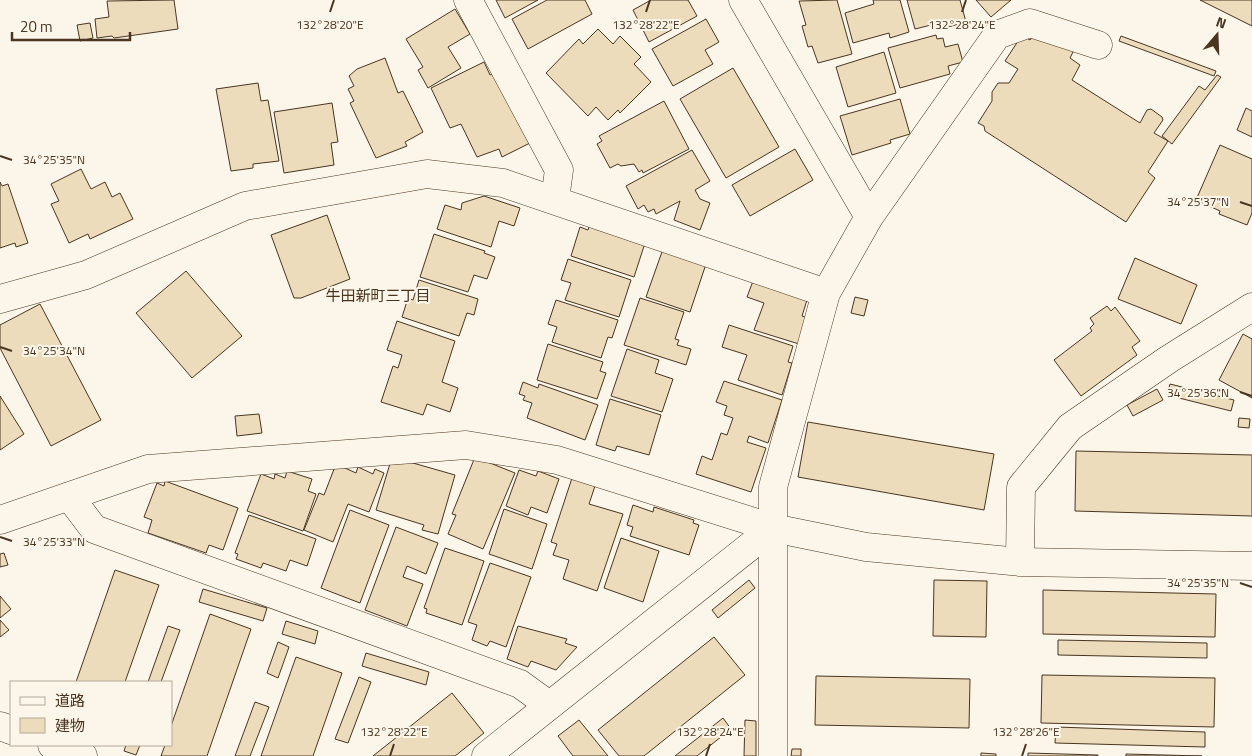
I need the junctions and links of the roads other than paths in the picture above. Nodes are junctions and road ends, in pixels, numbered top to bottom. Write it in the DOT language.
graph roads {
  1 [pos="468,0"];
  2 [pos="743,0"];
  3 [pos="1098,45"];
  4 [pos="555,199"];
  5 [pos="870,217"];
  6 [pos="826,293"];
  7 [pos="0,299"];
  8 [pos="1252,307"];
  9 [pos="69,496"];
  10 [pos="0,520"];
  11 [pos="773,528"];
  12 [pos="1020,562"];
  13 [pos="1252,566"];
  14 [pos="550,705"];
  15 [pos="55,746"];
  16 [pos="84,756"];
  17 [pos="486,756"];
  18 [pos="773,756"];
  1 -- 4 [label="street"];
  2 -- 5 [label="street"];
  3 -- 5 [label="street"];
  4 -- 6 [label="street"];
  4 -- 7 [label="street"];
  5 -- 6 [label="street"];
  6 -- 11 [label="street"];
  8 -- 12 [label="street"];
  9 -- 10 [label="street"];
  9 -- 11 [label="street"];
  9 -- 14 [label="street"];
  11 -- 12 [label="street"];
  11 -- 14 [label="street"];
  11 -- 18 [label="street"];
  12 -- 13 [label="street"];
  14 -- 17 [label="street"];
  15 -- 16 [label="street"];
}
